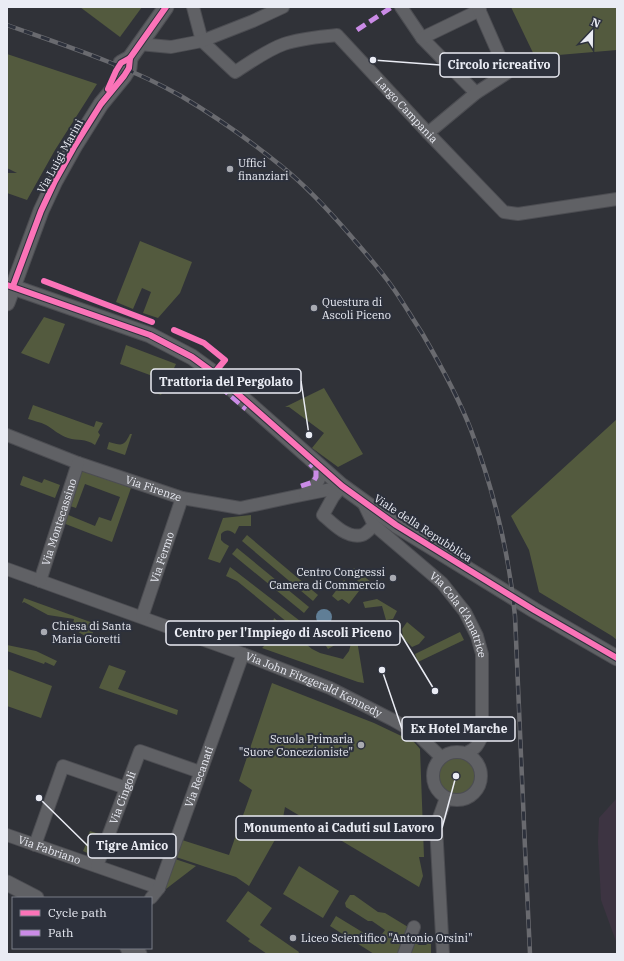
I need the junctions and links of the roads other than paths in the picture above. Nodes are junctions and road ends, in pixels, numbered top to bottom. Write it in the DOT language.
graph roads {
  1 [pos="166,7"];
  2 [pos="193,7"];
  3 [pos="283,7"];
  4 [pos="401,7"];
  5 [pos="479,8"];
  6 [pos="422,38"];
  7 [pos="202,41"];
  8 [pos="139,44"];
  9 [pos="476,93"];
  10 [pos="428,133"];
  11 [pos="617,199"];
  12 [pos="10,286"];
  13 [pos="7,303"];
  14 [pos="7,435"];
  15 [pos="78,463"];
  16 [pos="322,468"];
  17 [pos="342,486"];
  18 [pos="305,494"];
  19 [pos="182,498"];
  20 [pos="318,498"];
  21 [pos="362,501"];
  22 [pos="323,515"];
  23 [pos="374,525"];
  24 [pos="7,569"];
  25 [pos="40,581"];
  26 [pos="142,617"];
  27 [pos="243,654"];
  28 [pos="617,658"];
  29 [pos="466,753"];
  30 [pos="441,757"];
  31 [pos="200,772"];
  32 [pos="126,788"];
  33 [pos="446,798"];
  34 [pos="7,835"];
  35 [pos="35,845"];
  36 [pos="97,866"];
  37 [pos="7,882"];
  38 [pos="159,888"];
  39 [pos="34,897"];
  40 [pos="152,897"];
  41 [pos="414,926"];
  42 [pos="130,949"];
  43 [pos="139,954"];
  44 [pos="404,954"];
  45 [pos="443,954"];
  1 -- 8 [label="street, Via Luigi Marini"];
  2 -- 7 [label="street"];
  3 -- 7 [label="street"];
  4 -- 6 [label="street"];
  5 -- 6 [label="street"];
  5 -- 9 [label="street"];
  6 -- 9 [label="street"];
  7 -- 8 [label="street"];
  7 -- 10 [label="street, Largo Campania"];
  8 -- 12 [label="street, Via Luigi Marini"];
  9 -- 10 [label="street"];
  10 -- 11 [label="street, Largo Campania"];
  12 -- 13 [label="street, Via Luigi Marini"];
  12 -- 16 [label="street, Viale della Repubblica"];
  14 -- 15 [label="street, Via Firenze"];
  15 -- 19 [label="street, Via Firenze"];
  15 -- 25 [label="street, Via Montecassino"];
  16 -- 17 [label="street, Viale della Repubblica"];
  16 -- 18 [label="street"];
  17 -- 18 [label="street, Via Firenze"];
  17 -- 21 [label="street, Viale della Repubblica"];
  17 -- 22 [label="street"];
  18 -- 19 [label="street, Via Firenze"];
  19 -- 26 [label="street, Via Fermo"];
  20 -- 22 [label="street"];
  21 -- 23 [label="street, Via Cola d'Amatrice"];
  21 -- 28 [label="street, Viale della Repubblica"];
  22 -- 23 [label="street"];
  23 -- 29 [label="street, Via Cola d'Amatrice"];
  24 -- 25 [label="street, Via John Fitzgerald Kennedy"];
  25 -- 26 [label="street, Via John Fitzgerald Kennedy"];
  26 -- 27 [label="street, Via John Fitzgerald Kennedy"];
  27 -- 30 [label="street, Via John Fitzgerald Kennedy"];
  27 -- 31 [label="street, Via Recanati"];
  29 -- 30 [label="street"];
  29 -- 33 [label="street"];
  30 -- 33 [label="street"];
  31 -- 32 [label="street, Via Cingoli"];
  31 -- 38 [label="street, Via Recanati"];
  32 -- 35 [label="street"];
  32 -- 36 [label="street, Via Cingoli"];
  33 -- 45 [label="street"];
  34 -- 35 [label="street, Via Fabriano"];
  35 -- 36 [label="street, Via Fabriano"];
  36 -- 38 [label="street, Via Fabriano"];
  37 -- 39 [label="street"];
  38 -- 40 [label="street, Via Recanati"];
  41 -- 44 [label="street"];
  42 -- 43 [label="street"];
}
